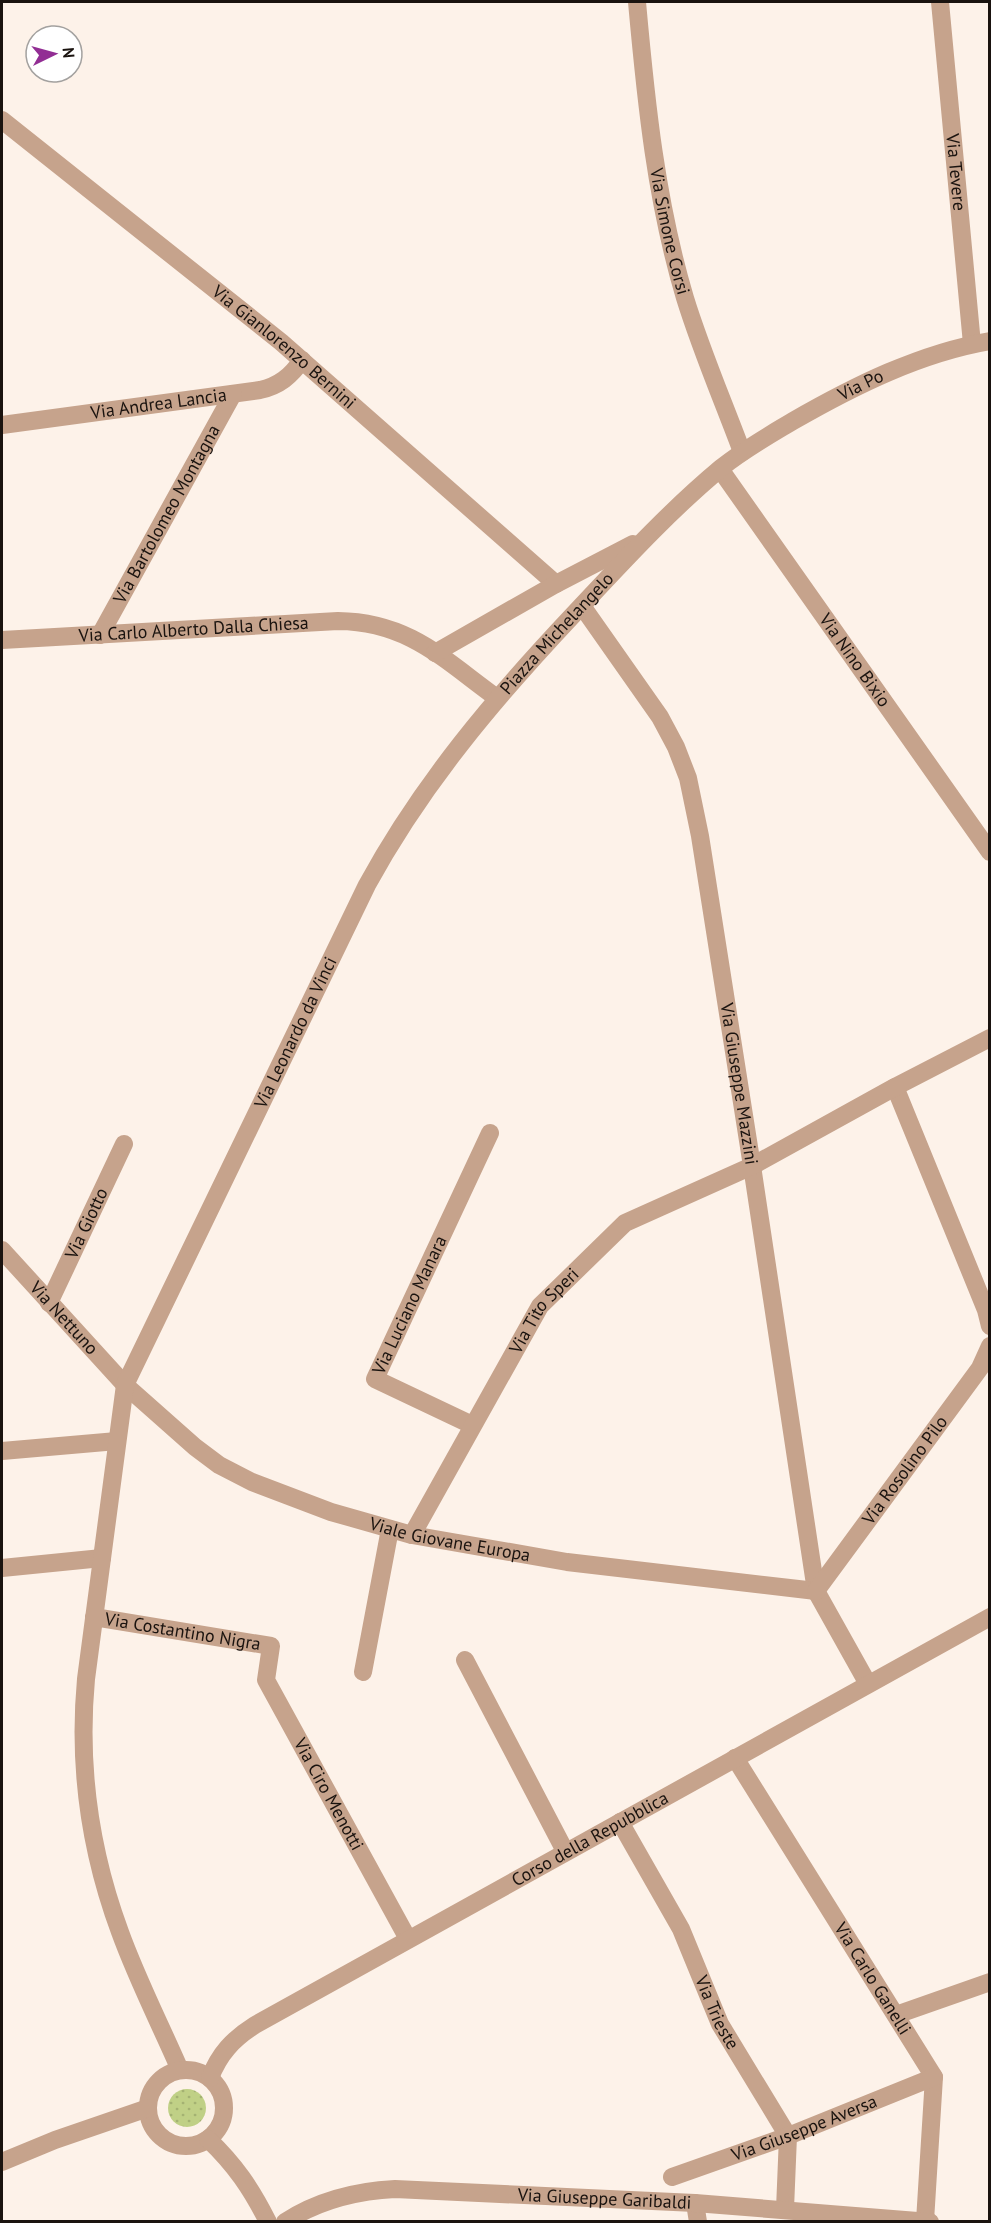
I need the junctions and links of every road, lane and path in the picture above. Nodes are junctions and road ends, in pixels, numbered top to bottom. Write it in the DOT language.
graph roads {
  1 [pos="637,2"];
  2 [pos="940,2"];
  3 [pos="2,120"];
  4 [pos="981,343"];
  5 [pos="302,360"];
  6 [pos="233,394"];
  7 [pos="2,424"];
  8 [pos="742,452"];
  9 [pos="720,469"];
  10 [pos="645,538"];
  11 [pos="556,584"];
  12 [pos="582,606"];
  13 [pos="385,626"];
  14 [pos="100,634"];
  15 [pos="2,640"];
  16 [pos="435,653"];
  17 [pos="497,698"];
  18 [pos="990,852"];
  19 [pos="990,1038"];
  20 [pos="895,1087"];
  21 [pos="490,1133"];
  22 [pos="124,1144"];
  23 [pos="752,1166"];
  24 [pos="2,1250"];
  25 [pos="49,1303"];
  26 [pos="990,1326"];
  27 [pos="990,1346"];
  28 [pos="124,1385"];
  29 [pos="472,1425"];
  30 [pos="117,1441"];
  31 [pos="2,1451"];
  32 [pos="390,1529"];
  33 [pos="412,1535"];
  34 [pos="102,1558"];
  35 [pos="2,1568"];
  36 [pos="816,1591"];
  37 [pos="94,1617"];
  38 [pos="990,1617"];
  39 [pos="271,1646"];
  40 [pos="465,1660"];
  41 [pos="363,1672"];
  42 [pos="868,1684"];
  43 [pos="735,1758"];
  44 [pos="620,1821"];
  45 [pos="566,1851"];
  46 [pos="408,1939"];
  47 [pos="990,1982"];
  48 [pos="896,2015"];
  49 [pos="180,2070"];
  50 [pos="933,2077"];
  51 [pos="210,2078"];
  52 [pos="148,2108"];
  53 [pos="788,2136"];
  54 [pos="208,2139"];
  55 [pos="2,2162"];
  56 [pos="672,2177"];
  57 [pos="695,2203"];
  58 [pos="785,2209"];
  59 [pos="925,2221"];
  60 [pos="268,2222"];
  61 [pos="285,2222"];
  62 [pos="698,2222"];
  63 [pos="930,2222"];
  1 -- 8 [label="street, Via Simone Corsi"];
  2 -- 4 [label="street, Via Tevere"];
  3 -- 5 [label="street, Via Gianlorenzo Bernini"];
  4 -- 8 [label="street, Via Po"];
  5 -- 6 [label="street, Via Andrea Lancia"];
  5 -- 11 [label="street, Via Gianlorenzo Bernini"];
  6 -- 7 [label="street, Via Andrea Lancia"];
  6 -- 14 [label="street, Via Bartolomeo Montagna"];
  8 -- 9 [label="street, Piazza Michelangelo"];
  9 -- 10 [label="street, Piazza Michelangelo"];
  9 -- 18 [label="street, Via Nino Bixio"];
  10 -- 11 [label="street, Piazza Michelangelo"];
  10 -- 12 [label="street, Piazza Michelangelo"];
  11 -- 16 [label="street, Piazza Michelangelo"];
  12 -- 17 [label="street, Piazza Michelangelo"];
  12 -- 23 [label="street, Via Giuseppe Mazzini"];
  13 -- 14 [label="street, Via Carlo Alberto Dalla Chiesa"];
  13 -- 16 [label="street, Piazza Michelangelo"];
  14 -- 15 [label="street, Via Carlo Alberto Dalla Chiesa"];
  16 -- 17 [label="street, Piazza Michelangelo"];
  17 -- 28 [label="street, Via Leonardo da Vinci"];
  19 -- 20 [label="street, Via Tito Speri"];
  20 -- 23 [label="street, Via Tito Speri"];
  20 -- 26 [label="street"];
  21 -- 29 [label="street, Via Luciano Manara"];
  22 -- 25 [label="street, Via Giotto"];
  23 -- 29 [label="street, Via Tito Speri"];
  23 -- 36 [label="street, Via Giuseppe Mazzini"];
  24 -- 25 [label="street, Via Nettuno"];
  25 -- 28 [label="street, Via Nettuno"];
  27 -- 36 [label="street, Via Rosolino Pilo"];
  28 -- 30 [label="street, Via Leonardo da Vinci"];
  28 -- 32 [label="street, Viale Giovane Europa"];
  29 -- 33 [label="street, Via Tito Speri"];
  30 -- 31 [label="street"];
  30 -- 34 [label="street, Via Leonardo da Vinci"];
  32 -- 33 [label="street, Viale Giovane Europa"];
  32 -- 41 [label="street"];
  33 -- 36 [label="street, Viale Giovane Europa"];
  34 -- 35 [label="street"];
  34 -- 37 [label="street, Via Leonardo da Vinci"];
  36 -- 42 [label="street"];
  37 -- 39 [label="street, Via Costantino Nigra"];
  37 -- 49 [label="street, Via Leonardo da Vinci"];
  38 -- 42 [label="street, Corso della Repubblica"];
  39 -- 46 [label="street, Via Ciro Menotti"];
  40 -- 45 [label="street"];
  42 -- 43 [label="street, Corso della Repubblica"];
  43 -- 44 [label="street, Corso della Repubblica"];
  43 -- 48 [label="street, Via Carlo Ganelli"];
  44 -- 45 [label="street, Corso della Repubblica"];
  44 -- 53 [label="street, Via Trieste"];
  45 -- 46 [label="street, Corso della Repubblica"];
  46 -- 51 [label="street, Corso della Repubblica"];
  47 -- 48 [label="street"];
  48 -- 50 [label="street, Via Carlo Ganelli"];
  49 -- 51 [label="street"];
  49 -- 52 [label="street"];
  50 -- 53 [label="street, Via Giuseppe Aversa"];
  50 -- 59 [label="street"];
  51 -- 54 [label="street"];
  52 -- 54 [label="street"];
  52 -- 55 [label="street"];
  53 -- 56 [label="street, Via Giuseppe Aversa"];
  53 -- 58 [label="street"];
  54 -- 60 [label="street"];
  57 -- 58 [label="street, Via Giuseppe Garibaldi"];
  57 -- 61 [label="street, Via Giuseppe Garibaldi"];
  57 -- 62 [label="street"];
  58 -- 59 [label="street, Via Giuseppe Garibaldi"];
  59 -- 63 [label="street, Via Giuseppe Garibaldi"];
}
